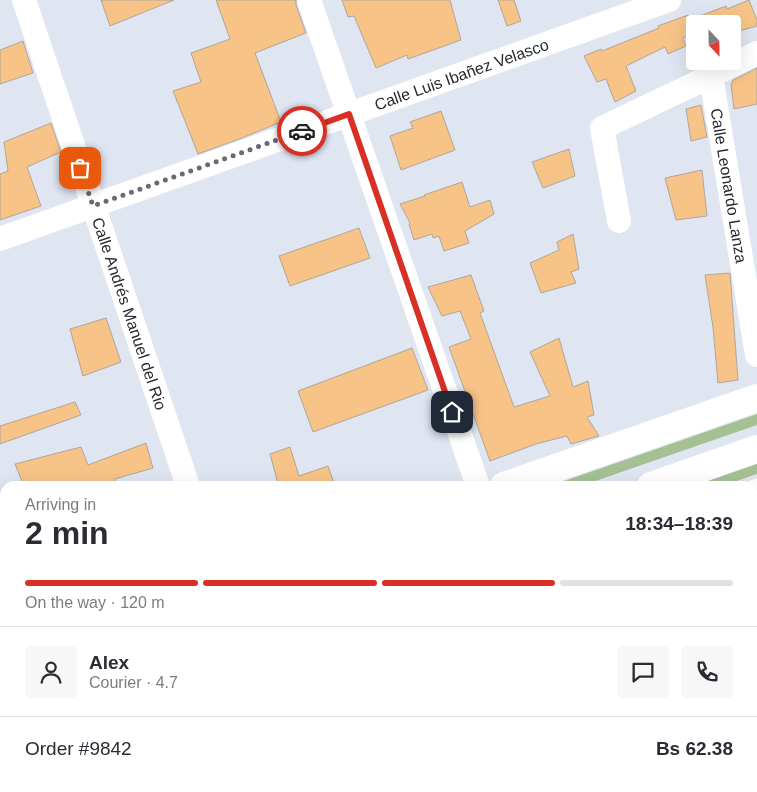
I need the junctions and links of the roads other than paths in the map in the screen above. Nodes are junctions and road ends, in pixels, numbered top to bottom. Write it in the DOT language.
graph roads {
  1 [pos="24,0"];
  2 [pos="309,0"];
  3 [pos="669,0"];
  4 [pos="757,52"];
  5 [pos="710,76"];
  6 [pos="349,114"];
  7 [pos="93,206"];
  8 [pos="619,221"];
  9 [pos="0,239"];
  10 [pos="757,355"];
  11 [pos="757,398"];
  12 [pos="757,449"];
  13 [pos="186,481"];
  14 [pos="476,481"];
  15 [pos="518,481"];
  16 [pos="665,481"];
  1 -- 7 [label="street, Calle Andrés Manuel del Rio"];
  2 -- 6 [label="street"];
  3 -- 6 [label="street, Calle Luis Ibañez Velasco"];
  4 -- 5 [label="street"];
  5 -- 8 [label="street"];
  5 -- 10 [label="street, Calle Leonardo Lanza"];
  6 -- 7 [label="street, Calle Luis Ibañez Velasco"];
  6 -- 14 [label="street"];
  7 -- 9 [label="street, Calle Luis Ibañez Velasco"];
  7 -- 13 [label="street, Calle Andrés Manuel del Rio"];
  11 -- 15 [label="main road"];
  12 -- 16 [label="main road"];
}
